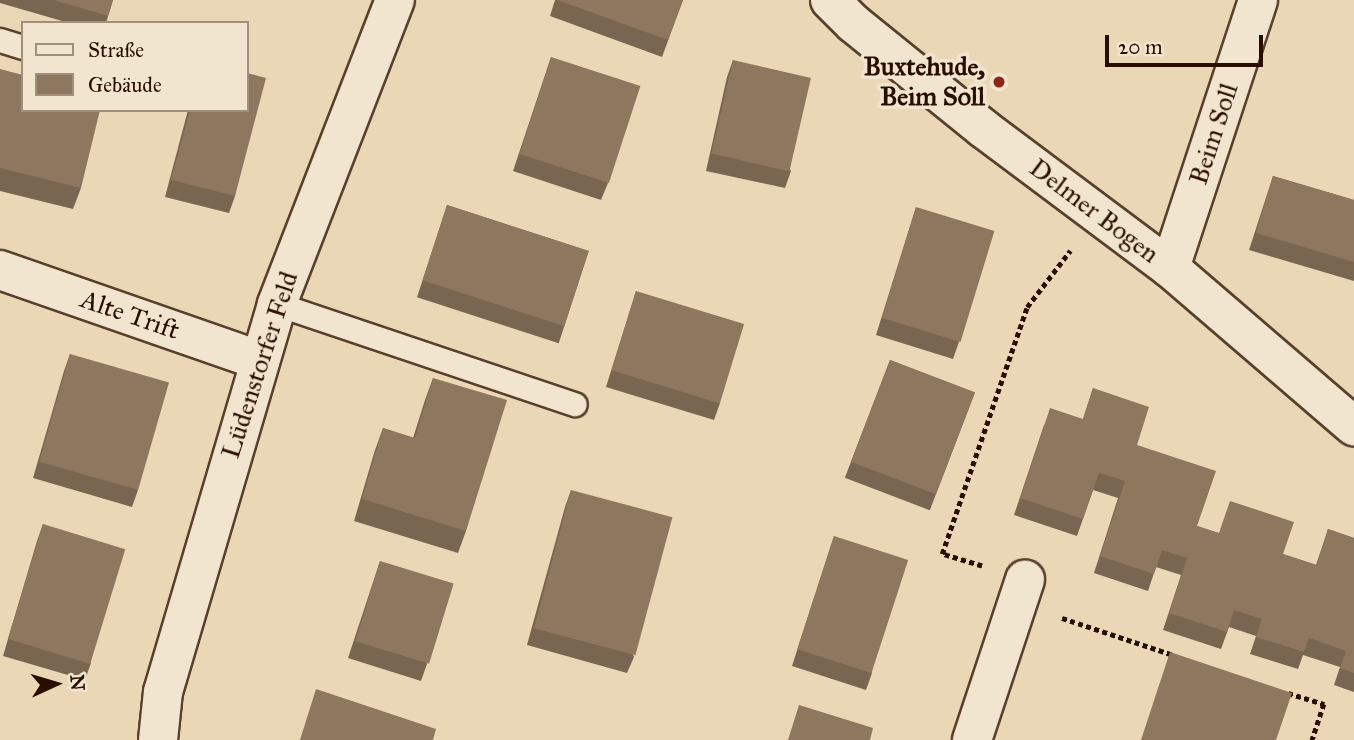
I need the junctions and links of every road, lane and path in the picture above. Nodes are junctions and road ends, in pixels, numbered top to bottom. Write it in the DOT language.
graph roads {
  1 [pos="395,0"];
  2 [pos="830,0"];
  3 [pos="1258,0"];
  4 [pos="0,40"];
  5 [pos="21,46"];
  6 [pos="1098,214"];
  7 [pos="1170,268"];
  8 [pos="0,270"];
  9 [pos="277,304"];
  10 [pos="259,360"];
  11 [pos="575,404"];
  12 [pos="1354,426"];
  13 [pos="1022,592"];
  14 [pos="1178,656"];
  15 [pos="1284,691"];
  16 [pos="158,740"];
  17 [pos="972,740"];
  18 [pos="1312,740"];
  1 -- 9 [label="street, Lüdenstorfer Feld"];
  2 -- 6 [label="street, Delmer Bogen"];
  3 -- 7 [label="street, Beim Soll"];
  4 -- 5 [label="lane"];
  6 -- 7 [label="street, Delmer Bogen"];
  6 -- 13 [label="path"];
  7 -- 12 [label="street, Delmer Bogen"];
  8 -- 10 [label="street, Alte Trift"];
  9 -- 10 [label="street, Lüdenstorfer Feld"];
  9 -- 11 [label="lane"];
  10 -- 16 [label="street, Lüdenstorfer Feld"];
  13 -- 14 [label="path"];
  13 -- 17 [label="street"];
  15 -- 18 [label="path"];
}
